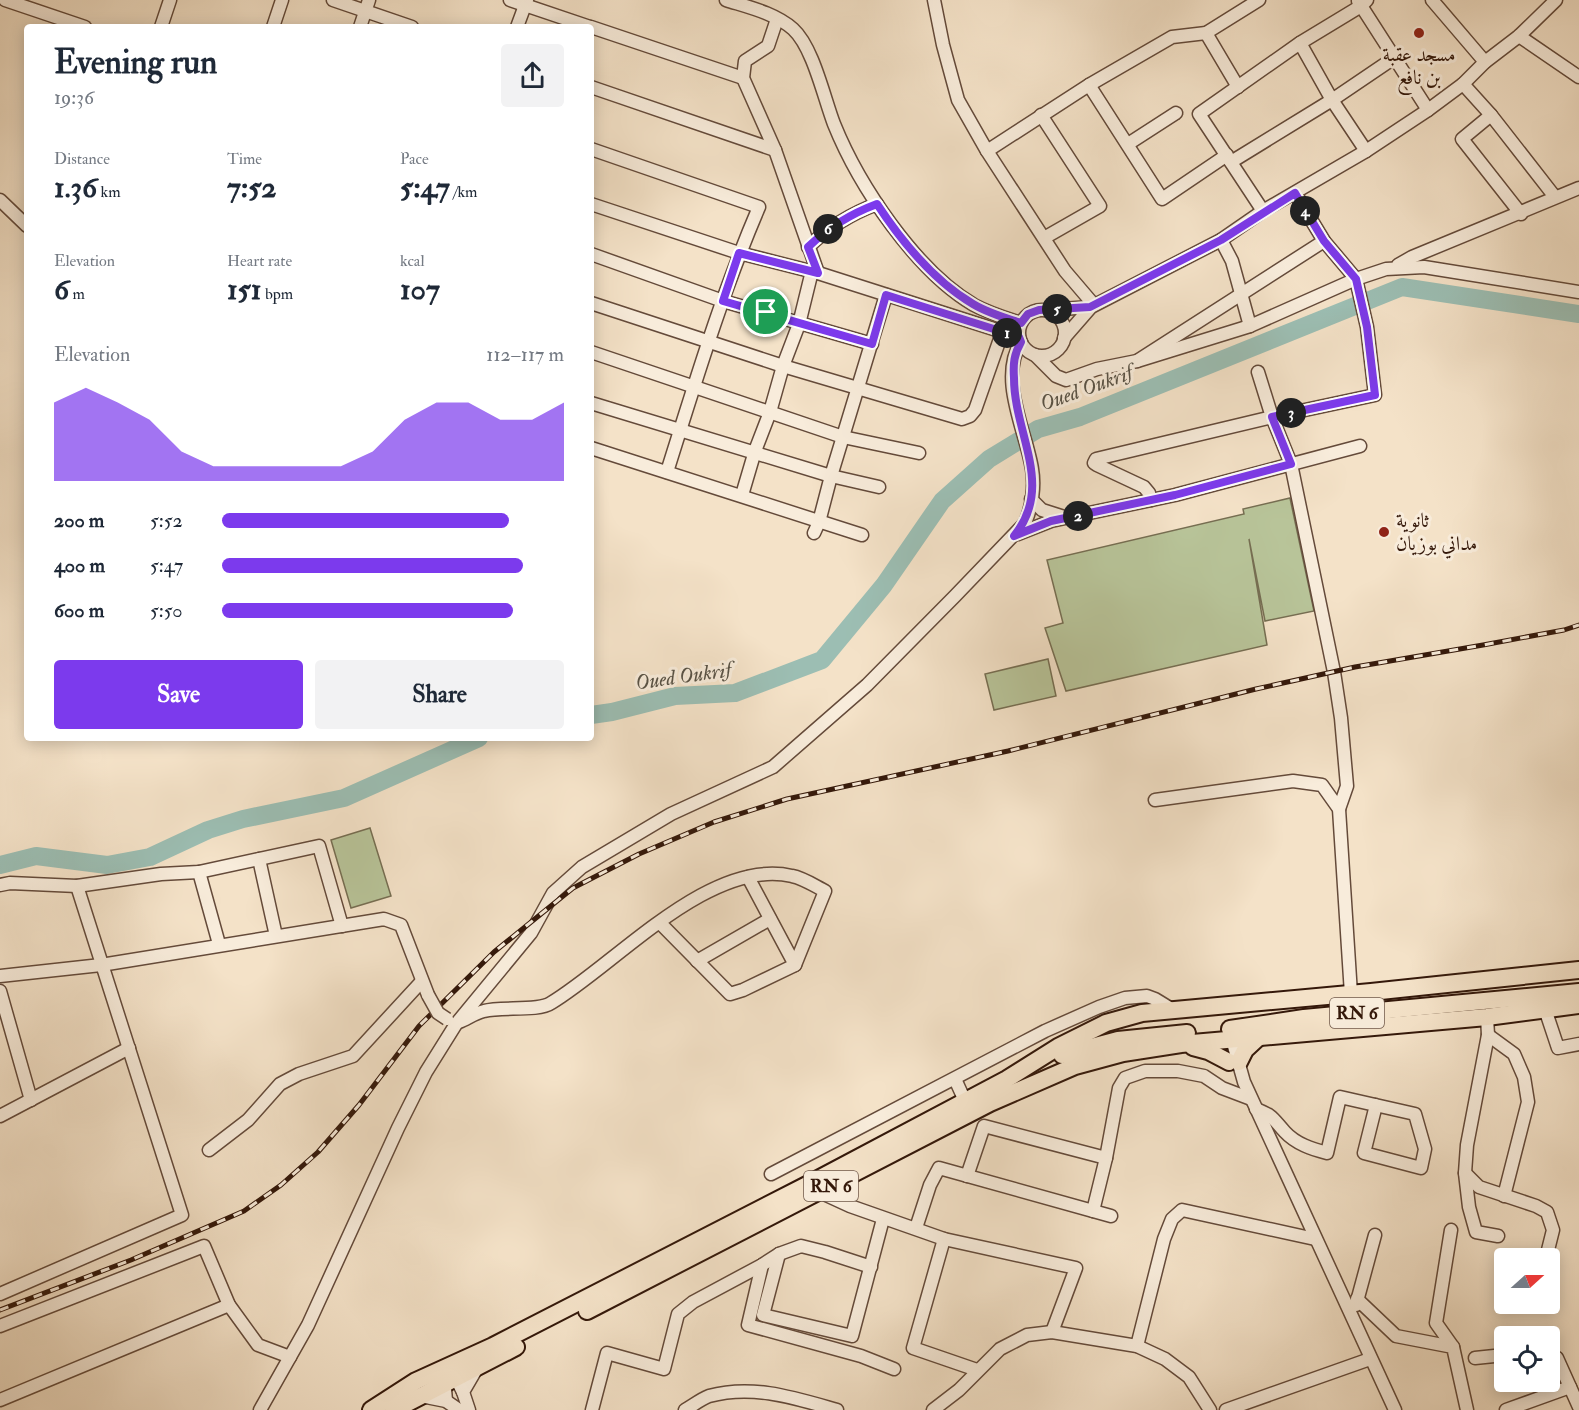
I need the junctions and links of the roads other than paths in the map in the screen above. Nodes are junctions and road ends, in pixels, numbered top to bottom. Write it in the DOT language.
graph roads {
  1 [pos="5,0"];
  2 [pos="170,0"];
  3 [pos="282,0"];
  4 [pos="333,0"];
  5 [pos="510,0"];
  6 [pos="726,0"];
  7 [pos="934,0"];
  8 [pos="1259,0"];
  9 [pos="1432,0"];
  10 [pos="1556,0"];
  11 [pos="1362,2"];
  12 [pos="526,3"];
  13 [pos="0,4"];
  14 [pos="367,5"];
  15 [pos="777,19"];
  16 [pos="76,24"];
  17 [pos="163,24"];
  18 [pos="274,24"];
  19 [pos="361,24"];
  20 [pos="406,24"];
  21 [pos="518,24"];
  22 [pos="582,24"];
  23 [pos="594,28"];
  24 [pos="1206,33"];
  25 [pos="1519,36"];
  26 [pos="1300,43"];
  27 [pos="1394,58"];
  28 [pos="1485,62"];
  29 [pos="1578,75"];
  30 [pos="743,78"];
  31 [pos="1463,84"];
  32 [pos="1089,85"];
  33 [pos="1238,87"];
  34 [pos="594,88"];
  35 [pos="1332,100"];
  36 [pos="1428,110"];
  37 [pos="1176,113"];
  38 [pos="1041,115"];
  39 [pos="1491,116"];
  40 [pos="1128,144"];
  41 [pos="594,149"];
  42 [pos="775,150"];
  43 [pos="987,151"];
  44 [pos="1366,151"];
  45 [pos="1229,158"];
  46 [pos="1579,188"];
  47 [pos="1295,193"];
  48 [pos="1555,197"];
  49 [pos="0,200"];
  50 [pos="877,204"];
  51 [pos="594,205"];
  52 [pos="1263,212"];
  53 [pos="1521,214"];
  54 [pos="24,223"];
  55 [pos="1044,238"];
  56 [pos="1221,240"];
  57 [pos="1324,241"];
  58 [pos="808,247"];
  59 [pos="739,253"];
  60 [pos="594,255"];
  61 [pos="1394,268"];
  62 [pos="815,272"];
  63 [pos="1356,279"];
  64 [pos="1579,292"];
  65 [pos="1240,293"];
  66 [pos="886,295"];
  67 [pos="723,301"];
  68 [pos="594,304"];
  69 [pos="1092,306"];
  70 [pos="1045,310"];
  71 [pos="1007,319"];
  72 [pos="1021,323"];
  73 [pos="799,324"];
  74 [pos="1250,326"];
  75 [pos="1002,332"];
  76 [pos="1020,340"];
  77 [pos="709,342"];
  78 [pos="872,344"];
  79 [pos="1061,344"];
  80 [pos="594,353"];
  81 [pos="1034,354"];
  82 [pos="1137,361"];
  83 [pos="783,366"];
  84 [pos="1258,372"];
  85 [pos="1056,376"];
  86 [pos="1014,377"];
  87 [pos="694,387"];
  88 [pos="858,388"];
  89 [pos="594,404"];
  90 [pos="770,412"];
  91 [pos="1272,417"];
  92 [pos="680,430"];
  93 [pos="843,437"];
  94 [pos="1359,446"];
  95 [pos="594,449"];
  96 [pos="755,451"];
  97 [pos="919,453"];
  98 [pos="1291,464"];
  99 [pos="667,472"];
  100 [pos="831,476"];
  101 [pos="879,487"];
  102 [pos="742,495"];
  103 [pos="1031,499"];
  104 [pos="1151,500"];
  105 [pos="1068,518"];
  106 [pos="817,527"];
  107 [pos="862,535"];
  108 [pos="1014,536"];
  109 [pos="1155,800"];
  110 [pos="1340,809"];
  111 [pos="259,859"];
  112 [pos="199,872"];
  113 [pos="748,877"];
  114 [pos="0,885"];
  115 [pos="76,886"];
  116 [pos="770,919"];
  117 [pos="660,923"];
  118 [pos="342,926"];
  119 [pos="276,936"];
  120 [pos="219,944"];
  121 [pos="697,961"];
  122 [pos="101,965"];
  123 [pos="795,965"];
  124 [pos="1579,970"];
  125 [pos="0,976"];
  126 [pos="422,981"];
  127 [pos="0,991"];
  128 [pos="1579,992"];
  129 [pos="1351,994"];
  130 [pos="1579,1005"];
  131 [pos="1545,1009"];
  132 [pos="1173,1010"];
  133 [pos="1156,1011"];
  134 [pos="1487,1017"];
  135 [pos="451,1021"];
  136 [pos="1226,1035"];
  137 [pos="1488,1035"];
  138 [pos="1136,1037"];
  139 [pos="1259,1037"];
  140 [pos="1181,1044"];
  141 [pos="1579,1044"];
  142 [pos="129,1048"];
  143 [pos="1123,1053"];
  144 [pos="1234,1062"];
  145 [pos="1022,1070"];
  146 [pos="955,1079"];
  147 [pos="31,1100"];
  148 [pos="965,1101"];
  149 [pos="1254,1104"];
  150 [pos="1376,1105"];
  151 [pos="0,1116"];
  152 [pos="209,1150"];
  153 [pos="1106,1158"];
  154 [pos="1465,1173"];
  155 [pos="771,1174"];
  156 [pos="967,1176"];
  157 [pos="820,1185"];
  158 [pos="1504,1196"];
  159 [pos="1093,1211"];
  160 [pos="1111,1216"];
  161 [pos="883,1219"];
  162 [pos="916,1228"];
  163 [pos="1451,1230"];
  164 [pos="1375,1234"];
  165 [pos="1498,1236"];
  166 [pos="944,1239"];
  167 [pos="1316,1239"];
  168 [pos="1548,1248"];
  169 [pos="779,1254"];
  170 [pos="762,1265"];
  171 [pos="871,1267"];
  172 [pos="0,1294"];
  173 [pos="1357,1299"];
  174 [pos="229,1305"];
  175 [pos="1352,1318"];
  176 [pos="0,1326"];
  177 [pos="1052,1332"];
  178 [pos="1137,1346"];
  179 [pos="1453,1347"];
  180 [pos="1494,1356"];
  181 [pos="290,1357"];
  182 [pos="1474,1358"];
  183 [pos="1370,1359"];
  184 [pos="1560,1366"];
  185 [pos="894,1369"];
  186 [pos="977,1370"];
  187 [pos="452,1380"];
  188 [pos="1569,1388"];
  189 [pos="421,1396"];
  190 [pos="0,1400"];
  191 [pos="446,1401"];
  192 [pos="1579,1407"];
  193 [pos="260,1410"];
  194 [pos="371,1410"];
  195 [pos="394,1410"];
  196 [pos="459,1410"];
  197 [pos="469,1410"];
  198 [pos="592,1410"];
  199 [pos="685,1410"];
  200 [pos="837,1410"];
  201 [pos="933,1410"];
  202 [pos="1210,1410"];
  203 [pos="1227,1410"];
  204 [pos="1395,1410"];
  205 [pos="1467,1410"];
  206 [pos="1506,1410"];
  1 -- 13 [label="street"];
  1 -- 16 [label="street"];
  2 -- 17 [label="street"];
  3 -- 18 [label="street"];
  4 -- 14 [label="street"];
  5 -- 12 [label="street"];
  6 -- 15 [label="street"];
  7 -- 43 [label="street"];
  8 -- 24 [label="street"];
  9 -- 28 [label="street"];
  10 -- 25 [label="street"];
  11 -- 26 [label="street"];
  11 -- 27 [label="street"];
  12 -- 21 [label="street"];
  12 -- 22 [label="street"];
  14 -- 19 [label="street"];
  14 -- 20 [label="street"];
  15 -- 30 [label="street"];
  15 -- 50 [label="street"];
  23 -- 30 [label="street"];
  24 -- 32 [label="street"];
  24 -- 33 [label="street"];
  25 -- 28 [label="street"];
  25 -- 29 [label="street"];
  26 -- 33 [label="street"];
  26 -- 35 [label="street"];
  27 -- 35 [label="street"];
  27 -- 36 [label="street"];
  28 -- 31 [label="street"];
  30 -- 42 [label="street"];
  31 -- 36 [label="street"];
  31 -- 39 [label="street"];
  32 -- 38 [label="street"];
  32 -- 40 [label="street"];
  33 -- 45 [label="street"];
  34 -- 42 [label="street"];
  35 -- 44 [label="street"];
  35 -- 45 [label="street"];
  36 -- 44 [label="street"];
  37 -- 40 [label="street"];
  38 -- 43 [label="street"];
  38 -- 55 [label="street"];
  39 -- 48 [label="street"];
  39 -- 53 [label="street"];
  40 -- 45 [label="street"];
  41 -- 59 [label="street"];
  42 -- 58 [label="street"];
  43 -- 55 [label="street"];
  44 -- 47 [label="street"];
  45 -- 52 [label="street"];
  46 -- 48 [label="street"];
  47 -- 52 [label="street"];
  47 -- 57 [label="street"];
  48 -- 53 [label="street"];
  49 -- 54 [label="street"];
  50 -- 58 [label="street"];
  50 -- 71 [label="street"];
  51 -- 59 [label="street"];
  52 -- 56 [label="street"];
  53 -- 61 [label="street"];
  55 -- 69 [label="street"];
  56 -- 65 [label="street"];
  56 -- 69 [label="street"];
  57 -- 63 [label="street"];
  57 -- 65 [label="street"];
  58 -- 62 [label="street"];
  59 -- 62 [label="street"];
  59 -- 67 [label="street"];
  60 -- 67 [label="street"];
  61 -- 63 [label="street"];
  61 -- 64 [label="street"];
  62 -- 66 [label="street"];
  62 -- 73 [label="street"];
  63 -- 74 [label="street"];
  63 -- 91 [label="street"];
  65 -- 74 [label="street"];
  65 -- 82 [label="street"];
  66 -- 75 [label="street"];
  66 -- 78 [label="street"];
  67 -- 73 [label="street"];
  67 -- 77 [label="street"];
  68 -- 77 [label="street"];
  69 -- 70 [label="street"];
  69 -- 79 [label="street"];
  70 -- 72 [label="street"];
  70 -- 79 [label="street"];
  71 -- 72 [label="street"];
  71 -- 75 [label="street"];
  72 -- 76 [label="street"];
  73 -- 78 [label="street"];
  73 -- 83 [label="street"];
  74 -- 82 [label="street"];
  75 -- 76 [label="street"];
  75 -- 88 [label="street"];
  76 -- 81 [label="street"];
  76 -- 86 [label="street"];
  77 -- 83 [label="street"];
  77 -- 87 [label="street"];
  78 -- 88 [label="street"];
  79 -- 81 [label="street"];
  79 -- 85 [label="street"];
  80 -- 87 [label="street"];
  81 -- 85 [label="street"];
  81 -- 86 [label="street"];
  82 -- 85 [label="street"];
  83 -- 88 [label="street"];
  83 -- 90 [label="street"];
  84 -- 91 [label="street"];
  86 -- 103 [label="street"];
  87 -- 90 [label="street"];
  87 -- 92 [label="street"];
  88 -- 93 [label="street"];
  89 -- 92 [label="street"];
  90 -- 93 [label="street"];
  90 -- 96 [label="street"];
  91 -- 98 [label="street"];
  91 -- 104 [label="street"];
  92 -- 96 [label="street"];
  92 -- 99 [label="street"];
  93 -- 97 [label="street"];
  93 -- 100 [label="street"];
  94 -- 98 [label="street"];
  95 -- 99 [label="street"];
  96 -- 100 [label="street"];
  96 -- 102 [label="street"];
  98 -- 104 [label="street"];
  98 -- 110 [label="street"];
  99 -- 102 [label="street"];
  100 -- 101 [label="street"];
  100 -- 106 [label="street"];
  102 -- 106 [label="street"];
  103 -- 105 [label="street"];
  103 -- 108 [label="street"];
  104 -- 105 [label="street"];
  105 -- 108 [label="street"];
  106 -- 107 [label="street"];
  108 -- 135 [label="street"];
  109 -- 110 [label="street"];
  110 -- 129 [label="street"];
  111 -- 112 [label="street"];
  111 -- 118 [label="street"];
  111 -- 119 [label="street"];
  112 -- 115 [label="street"];
  112 -- 120 [label="street"];
  113 -- 116 [label="street"];
  113 -- 117 [label="street"];
  113 -- 123 [label="street"];
  114 -- 115 [label="street"];
  115 -- 122 [label="street"];
  116 -- 121 [label="street"];
  116 -- 123 [label="street"];
  117 -- 121 [label="street"];
  117 -- 135 [label="street"];
  118 -- 119 [label="street"];
  118 -- 126 [label="street"];
  119 -- 120 [label="street"];
  120 -- 122 [label="street"];
  121 -- 123 [label="street"];
  122 -- 125 [label="street"];
  122 -- 142 [label="street"];
  124 -- 129 [label="main road"];
  126 -- 135 [label="street, bridge"];
  126 -- 152 [label="street"];
  127 -- 147 [label="street"];
  128 -- 136 [label="main road, RN 6"];
  129 -- 132 [label="main road"];
  130 -- 131 [label="main road, RN 6"];
  131 -- 134 [label="main road, RN 6"];
  131 -- 141 [label="street"];
  132 -- 133 [label="main road"];
  132 -- 146 [label="street"];
  133 -- 138 [label="main road"];
  133 -- 145 [label="main road"];
  134 -- 137 [label="street"];
  134 -- 139 [label="main road, RN 6"];
  135 -- 181 [label="street"];
  136 -- 138 [label="main road, RN 6"];
  136 -- 139 [label="main road, RN 6"];
  136 -- 140 [label="main road, RN 6"];
  136 -- 144 [label="street"];
  137 -- 154 [label="street"];
  137 -- 158 [label="street"];
  138 -- 143 [label="main road"];
  138 -- 145 [label="main road, RN 6"];
  139 -- 144 [label="main road"];
  140 -- 143 [label="main road, RN 6"];
  140 -- 144 [label="main road"];
  142 -- 147 [label="street"];
  142 -- 172 [label="street"];
  143 -- 157 [label="main road, RN 6"];
  144 -- 149 [label="street"];
  145 -- 148 [label="main road, RN 6"];
  146 -- 148 [label="street"];
  146 -- 155 [label="street"];
  147 -- 151 [label="street"];
  148 -- 157 [label="main road, RN 6"];
  149 -- 150 [label="street"];
  149 -- 153 [label="street"];
  149 -- 167 [label="street"];
  150 -- 150 [label="street"];
  153 -- 156 [label="street"];
  153 -- 159 [label="street"];
  154 -- 158 [label="street"];
  154 -- 165 [label="street"];
  156 -- 159 [label="street"];
  156 -- 162 [label="street"];
  157 -- 161 [label="street"];
  157 -- 187 [label="main road, RN 6"];
  157 -- 187 [label="main road, RN 6"];
  158 -- 168 [label="street"];
  159 -- 160 [label="street"];
  161 -- 162 [label="street"];
  161 -- 171 [label="street"];
  162 -- 166 [label="street"];
  163 -- 179 [label="street"];
  164 -- 173 [label="street"];
  166 -- 177 [label="street"];
  166 -- 186 [label="street"];
  167 -- 175 [label="street"];
  167 -- 178 [label="street"];
  169 -- 170 [label="street"];
  169 -- 171 [label="street"];
  169 -- 171 [label="street"];
  170 -- 185 [label="street"];
  170 -- 198 [label="street"];
  173 -- 175 [label="street"];
  173 -- 179 [label="street"];
  174 -- 176 [label="street"];
  174 -- 181 [label="street"];
  174 -- 190 [label="street"];
  175 -- 183 [label="street"];
  177 -- 178 [label="street"];
  177 -- 186 [label="street"];
  178 -- 202 [label="street"];
  179 -- 205 [label="street"];
  180 -- 182 [label="street"];
  181 -- 193 [label="street"];
  183 -- 203 [label="street"];
  183 -- 204 [label="street"];
  184 -- 188 [label="street"];
  186 -- 201 [label="street"];
  187 -- 189 [label="main road, RN 6"];
  187 -- 191 [label="street"];
  187 -- 194 [label="main road, RN 6"];
  187 -- 197 [label="street"];
  188 -- 192 [label="street"];
  188 -- 206 [label="street"];
  189 -- 191 [label="street"];
  189 -- 195 [label="main road, RN 6"];
  191 -- 196 [label="street"];
  199 -- 200 [label="street"];
}
